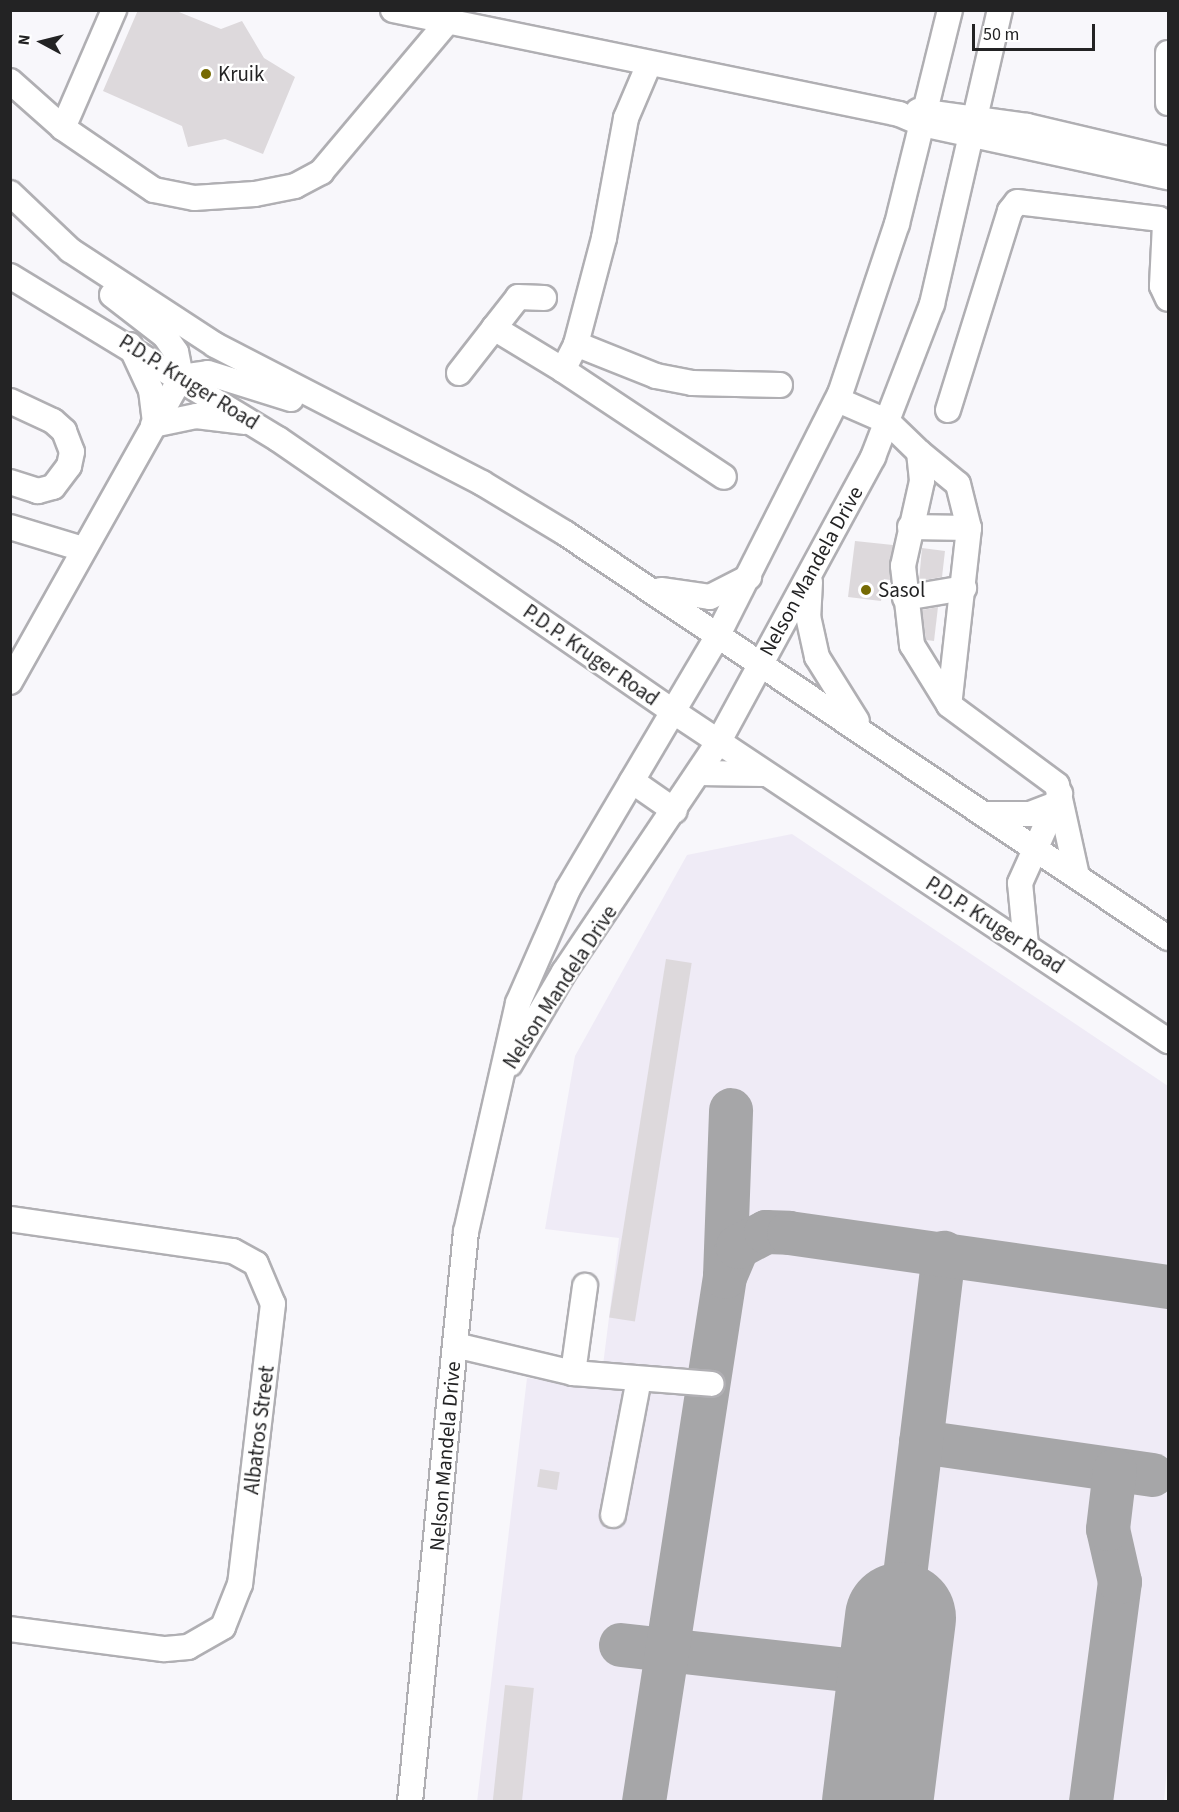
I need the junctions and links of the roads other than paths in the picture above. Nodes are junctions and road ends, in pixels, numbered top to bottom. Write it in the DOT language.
graph roads {
  1 [pos="114,10"];
  2 [pos="393,10"];
  3 [pos="950,10"];
  4 [pos="1000,10"];
  5 [pos="448,21"];
  6 [pos="1168,53"];
  7 [pos="648,64"];
  8 [pos="10,81"];
  9 [pos="1168,103"];
  10 [pos="924,117"];
  11 [pos="976,126"];
  12 [pos="63,128"];
  13 [pos="1168,159"];
  14 [pos="1168,177"];
  15 [pos="10,193"];
  16 [pos="70,250"];
  17 [pos="10,276"];
  18 [pos="544,298"];
  19 [pos="1168,299"];
  20 [pos="494,328"];
  21 [pos="130,344"];
  22 [pos="576,344"];
  23 [pos="563,369"];
  24 [pos="459,373"];
  25 [pos="181,377"];
  26 [pos="780,385"];
  27 [pos="838,400"];
  28 [pos="10,401"];
  29 [pos="328,404"];
  30 [pos="948,410"];
  31 [pos="888,422"];
  32 [pos="154,423"];
  33 [pos="256,425"];
  34 [pos="919,452"];
  35 [pos="724,477"];
  36 [pos="10,482"];
  37 [pos="10,527"];
  38 [pos="910,528"];
  39 [pos="969,528"];
  40 [pos="83,549"];
  41 [pos="750,576"];
  42 [pos="811,577"];
  43 [pos="649,588"];
  44 [pos="964,588"];
  45 [pos="905,598"];
  46 [pos="718,635"];
  47 [pos="759,665"];
  48 [pos="10,682"];
  49 [pos="949,705"];
  50 [pos="674,712"];
  51 [pos="865,732"];
  52 [pos="719,741"];
  53 [pos="699,772"];
  54 [pos="769,774"];
  55 [pos="632,781"];
  56 [pos="1058,799"];
  57 [pos="675,811"];
  58 [pos="984,814"];
  59 [pos="1035,848"];
  60 [pos="1077,876"];
  61 [pos="1168,938"];
  62 [pos="1026,945"];
  63 [pos="1168,1041"];
  64 [pos="501,1079"];
  65 [pos="10,1220"];
  66 [pos="585,1286"];
  67 [pos="455,1345"];
  68 [pos="573,1373"];
  69 [pos="639,1380"];
  70 [pos="712,1384"];
  71 [pos="613,1515"];
  72 [pos="10,1629"];
  73 [pos="410,1802"];
  1 -- 12 [label="street"];
  2 -- 5 [label="street"];
  3 -- 10 [label="street, Nelson Mandela Drive"];
  4 -- 11 [label="street, Nelson Mandela Drive"];
  5 -- 7 [label="street"];
  5 -- 12 [label="street"];
  6 -- 9 [label="street"];
  7 -- 10 [label="street"];
  7 -- 22 [label="street"];
  8 -- 12 [label="street"];
  10 -- 11 [label="street"];
  10 -- 27 [label="street, Nelson Mandela Drive"];
  11 -- 13 [label="street"];
  11 -- 14 [label="street"];
  11 -- 31 [label="street, Nelson Mandela Drive"];
  15 -- 16 [label="street"];
  16 -- 25 [label="street"];
  16 -- 29 [label="street"];
  17 -- 21 [label="street, P.D.P. Kruger Road"];
  18 -- 20 [label="street"];
  19 -- 30 [label="street"];
  20 -- 23 [label="street"];
  20 -- 24 [label="street"];
  21 -- 25 [label="street, P.D.P. Kruger Road"];
  21 -- 32 [label="street"];
  22 -- 23 [label="street"];
  22 -- 26 [label="street"];
  23 -- 35 [label="street"];
  25 -- 29 [label="street"];
  25 -- 32 [label="street"];
  25 -- 33 [label="street, P.D.P. Kruger Road"];
  27 -- 31 [label="street"];
  27 -- 41 [label="street, Nelson Mandela Drive"];
  28 -- 36 [label="street"];
  29 -- 43 [label="street"];
  31 -- 34 [label="street"];
  31 -- 42 [label="street, Nelson Mandela Drive"];
  32 -- 33 [label="street"];
  32 -- 40 [label="street"];
  33 -- 50 [label="street, P.D.P. Kruger Road"];
  34 -- 38 [label="street"];
  34 -- 39 [label="street"];
  37 -- 40 [label="street"];
  38 -- 39 [label="street"];
  38 -- 45 [label="street"];
  39 -- 44 [label="street"];
  40 -- 48 [label="street"];
  41 -- 43 [label="street"];
  41 -- 46 [label="street, Nelson Mandela Drive"];
  42 -- 47 [label="street, Nelson Mandela Drive"];
  42 -- 51 [label="street"];
  43 -- 46 [label="street"];
  44 -- 45 [label="street"];
  44 -- 49 [label="street"];
  45 -- 49 [label="street"];
  46 -- 47 [label="street"];
  46 -- 50 [label="street, Nelson Mandela Drive"];
  47 -- 51 [label="street"];
  47 -- 52 [label="street, Nelson Mandela Drive"];
  49 -- 56 [label="street"];
  50 -- 52 [label="street, P.D.P. Kruger Road"];
  50 -- 55 [label="street, Nelson Mandela Drive"];
  51 -- 58 [label="street"];
  52 -- 53 [label="street, Nelson Mandela Drive"];
  52 -- 54 [label="street, P.D.P. Kruger Road"];
  53 -- 54 [label="street"];
  53 -- 57 [label="street, Nelson Mandela Drive"];
  54 -- 62 [label="street, P.D.P. Kruger Road"];
  55 -- 57 [label="street"];
  55 -- 64 [label="street, Nelson Mandela Drive"];
  56 -- 58 [label="street"];
  56 -- 59 [label="street"];
  56 -- 60 [label="street"];
  57 -- 64 [label="street, Nelson Mandela Drive"];
  58 -- 59 [label="street"];
  59 -- 60 [label="street"];
  59 -- 62 [label="street"];
  60 -- 61 [label="street"];
  62 -- 63 [label="street, P.D.P. Kruger Road"];
  64 -- 67 [label="street, Nelson Mandela Drive"];
  65 -- 72 [label="street, Albatros Street"];
  66 -- 68 [label="street"];
  67 -- 68 [label="street"];
  67 -- 73 [label="street, Nelson Mandela Drive"];
  68 -- 69 [label="street"];
  69 -- 70 [label="street"];
  69 -- 71 [label="street"];
}
